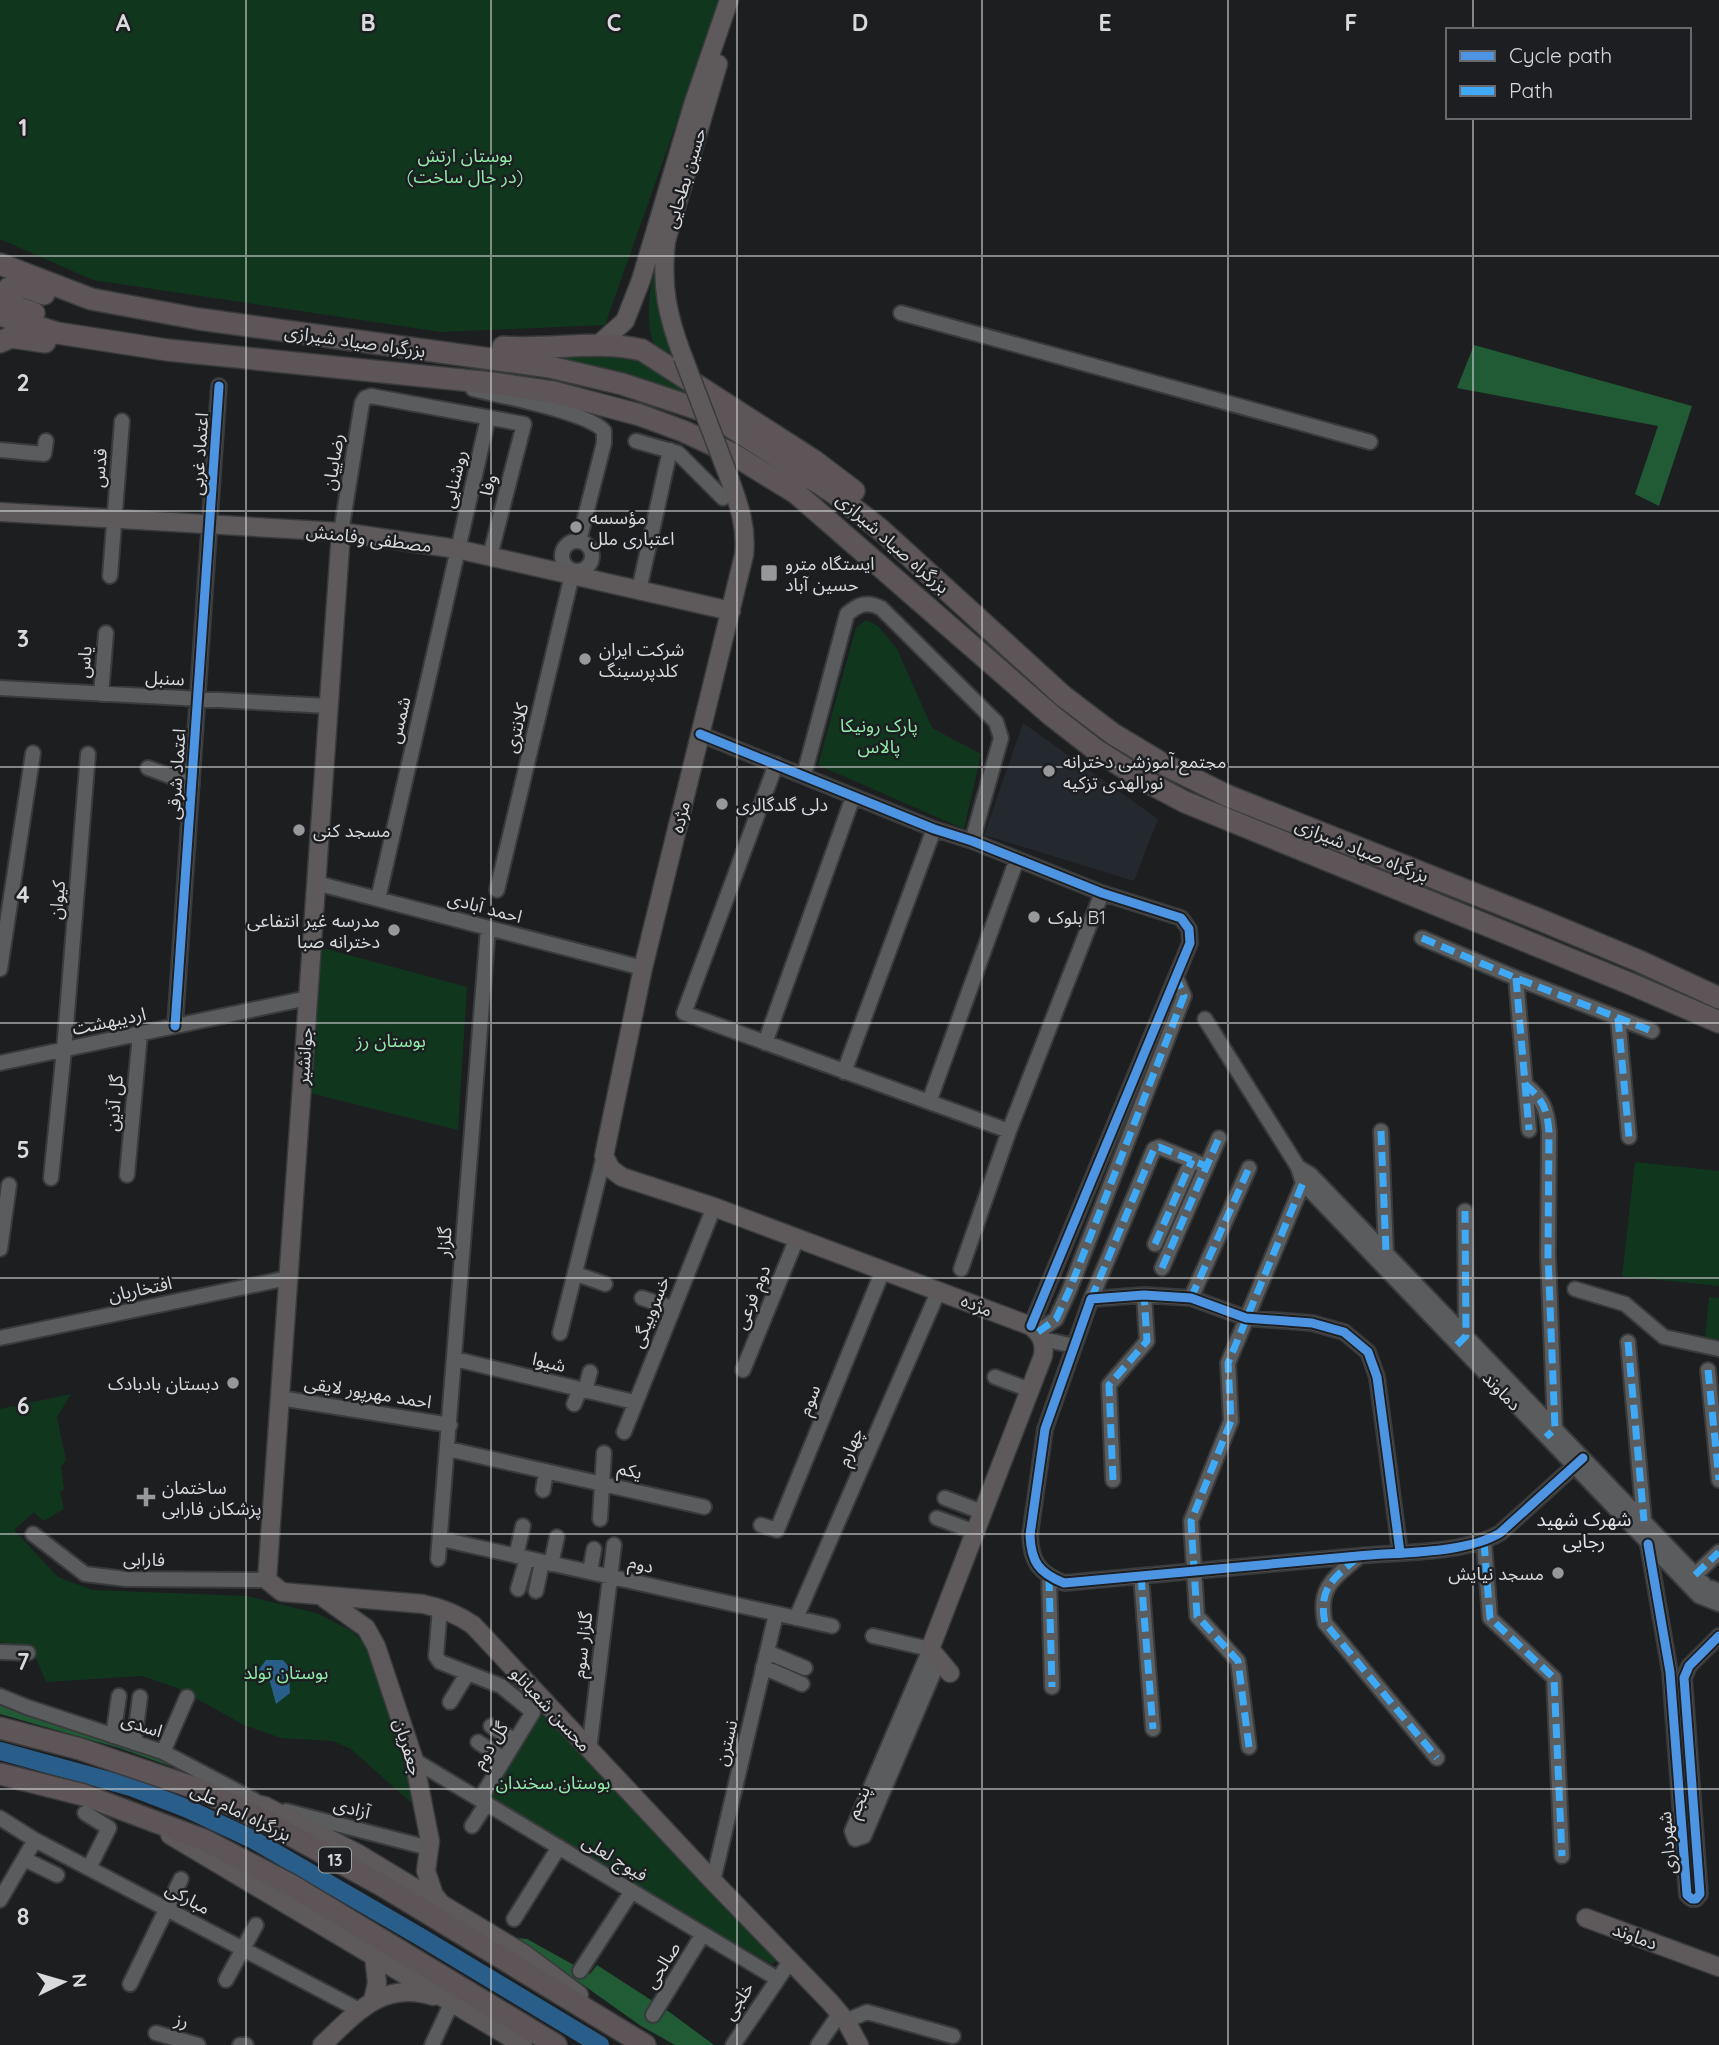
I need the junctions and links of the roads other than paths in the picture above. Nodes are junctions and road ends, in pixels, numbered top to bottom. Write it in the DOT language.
graph roads {
  1 [pos="729,0"];
  2 [pos="736,0"];
  3 [pos="0,264"];
  4 [pos="91,299"];
  5 [pos="901,313"];
  6 [pos="0,315"];
  7 [pos="104,339"];
  8 [pos="0,342"];
  9 [pos="599,344"];
  10 [pos="441,352"];
  11 [pos="266,360"];
  12 [pos="438,379"];
  13 [pos="219,386"];
  14 [pos="488,418"];
  15 [pos="122,421"];
  16 [pos="46,441"];
  17 [pos="636,441"];
  18 [pos="1370,442"];
  19 [pos="0,450"];
  20 [pos="670,450"];
  21 [pos="730,480"];
  22 [pos="723,498"];
  23 [pos="0,512"];
  24 [pos="115,518"];
  25 [pos="209,524"];
  26 [pos="341,532"];
  27 [pos="579,541"];
  28 [pos="457,548"];
  29 [pos="490,556"];
  30 [pos="574,569"];
  31 [pos="110,576"];
  32 [pos="941,584"];
  33 [pos="639,590"];
  34 [pos="731,611"];
  35 [pos="106,633"];
  36 [pos="0,688"];
  37 [pos="101,694"];
  38 [pos="197,699"];
  39 [pos="329,706"];
  40 [pos="700,734"];
  41 [pos="33,753"];
  42 [pos="88,754"];
  43 [pos="776,764"];
  44 [pos="148,768"];
  45 [pos="804,775"];
  46 [pos="192,784"];
  47 [pos="853,797"];
  48 [pos="934,829"];
  49 [pos="972,841"];
  50 [pos="1017,859"];
  51 [pos="316,883"];
  52 [pos="496,890"];
  53 [pos="1102,893"];
  54 [pos="378,900"];
  55 [pos="488,928"];
  56 [pos="1422,938"];
  57 [pos="1639,961"];
  58 [pos="643,968"];
  59 [pos="0,969"];
  60 [pos="1176,977"];
  61 [pos="1516,978"];
  62 [pos="1719,992"];
  63 [pos="308,998"];
  64 [pos="1719,998"];
  65 [pos="1618,1018"];
  66 [pos="1205,1019"];
  67 [pos="1719,1023"];
  68 [pos="175,1026"];
  69 [pos="1652,1031"];
  70 [pos="140,1034"];
  71 [pos="765,1043"];
  72 [pos="64,1050"];
  73 [pos="0,1063"];
  74 [pos="844,1072"];
  75 [pos="1525,1084"];
  76 [pos="929,1102"];
  77 [pos="1529,1130"];
  78 [pos="1009,1131"];
  79 [pos="1381,1131"];
  80 [pos="1629,1137"];
  81 [pos="1219,1138"];
  82 [pos="604,1156"];
  83 [pos="1192,1160"];
  84 [pos="1206,1166"];
  85 [pos="1298,1167"];
  86 [pos="1249,1168"];
  87 [pos="127,1175"];
  88 [pos="51,1178"];
  89 [pos="1303,1183"];
  90 [pos="9,1185"];
  91 [pos="714,1208"];
  92 [pos="1465,1211"];
  93 [pos="797,1238"];
  94 [pos="1155,1244"];
  95 [pos="0,1249"];
  96 [pos="1386,1252"];
  97 [pos="1162,1268"];
  98 [pos="961,1269"];
  99 [pos="883,1270"];
  100 [pos="576,1274"];
  101 [pos="288,1278"];
  102 [pos="605,1284"];
  103 [pos="1576,1289"];
  104 [pos="939,1290"];
  105 [pos="1144,1295"];
  106 [pos="642,1297"];
  107 [pos="1191,1298"];
  108 [pos="1091,1299"];
  109 [pos="672,1308"];
  110 [pos="1246,1318"];
  111 [pos="1037,1332"];
  112 [pos="560,1333"];
  113 [pos="0,1338"];
  114 [pos="1462,1341"];
  115 [pos="1628,1342"];
  116 [pos="1074,1346"];
  117 [pos="1719,1349"];
  118 [pos="454,1359"];
  119 [pos="743,1370"];
  120 [pos="1708,1370"];
  121 [pos="590,1373"];
  122 [pos="995,1377"];
  123 [pos="582,1390"];
  124 [pos="1030,1390"];
  125 [pos="280,1398"];
  126 [pos="634,1402"];
  127 [pos="574,1404"];
  128 [pos="450,1425"];
  129 [pos="624,1432"];
  130 [pos="1551,1433"];
  131 [pos="448,1448"];
  132 [pos="604,1453"];
  133 [pos="1578,1462"];
  134 [pos="546,1471"];
  135 [pos="1113,1480"];
  136 [pos="1719,1480"];
  137 [pos="602,1483"];
  138 [pos="543,1490"];
  139 [pos="945,1498"];
  140 [pos="704,1507"];
  141 [pos="982,1512"];
  142 [pos="937,1518"];
  143 [pos="600,1520"];
  144 [pos="1644,1521"];
  145 [pos="761,1525"];
  146 [pos="523,1526"];
  147 [pos="975,1532"];
  148 [pos="33,1534"];
  149 [pos="557,1537"];
  150 [pos="441,1539"];
  151 [pos="1484,1542"];
  152 [pos="1648,1544"];
  153 [pos="614,1545"];
  154 [pos="594,1549"];
  155 [pos="1400,1552"];
  156 [pos="1719,1552"];
  157 [pos="1360,1556"];
  158 [pos="521,1557"];
  159 [pos="438,1559"];
  160 [pos="547,1563"];
  161 [pos="1194,1571"];
  162 [pos="590,1572"];
  163 [pos="1695,1574"];
  164 [pos="1141,1576"];
  165 [pos="610,1577"];
  166 [pos="1049,1577"];
  167 [pos="267,1580"];
  168 [pos="518,1589"];
  169 [pos="536,1591"];
  170 [pos="1719,1591"];
  171 [pos="324,1598"];
  172 [pos="369,1601"];
  173 [pos="1719,1604"];
  174 [pos="440,1608"];
  175 [pos="776,1614"];
  176 [pos="796,1618"];
  177 [pos="832,1626"];
  178 [pos="366,1628"];
  179 [pos="873,1636"];
  180 [pos="1719,1636"];
  181 [pos="0,1652"];
  182 [pos="767,1652"];
  183 [pos="28,1653"];
  184 [pos="939,1661"];
  185 [pos="763,1667"];
  186 [pos="805,1668"];
  187 [pos="1670,1672"];
  188 [pos="1686,1672"];
  189 [pos="467,1674"];
  190 [pos="802,1684"];
  191 [pos="1052,1687"];
  192 [pos="0,1696"];
  193 [pos="119,1696"];
  194 [pos="140,1697"];
  195 [pos="187,1698"];
  196 [pos="450,1702"];
  197 [pos="1679,1713"];
  198 [pos="491,1726"];
  199 [pos="0,1728"];
  200 [pos="1153,1730"];
  201 [pos="113,1736"];
  202 [pos="515,1741"];
  203 [pos="478,1742"];
  204 [pos="134,1743"];
  205 [pos="1249,1747"];
  206 [pos="589,1750"];
  207 [pos="163,1752"];
  208 [pos="1437,1758"];
  209 [pos="504,1759"];
  210 [pos="414,1760"];
  211 [pos="0,1774"];
  212 [pos="447,1780"];
  213 [pos="201,1790"];
  214 [pos="483,1801"];
  215 [pos="424,1802"];
  216 [pos="265,1806"];
  217 [pos="125,1809"];
  218 [pos="85,1813"];
  219 [pos="0,1818"];
  220 [pos="472,1826"];
  221 [pos="35,1840"];
  222 [pos="429,1847"];
  223 [pos="559,1847"];
  224 [pos="1562,1856"];
  225 [pos="24,1859"];
  226 [pos="89,1868"];
  227 [pos="426,1871"];
  228 [pos="391,1873"];
  229 [pos="57,1875"];
  230 [pos="181,1879"];
  231 [pos="713,1881"];
  232 [pos="632,1891"];
  233 [pos="0,1900"];
  234 [pos="441,1904"];
  235 [pos="167,1909"];
  236 [pos="1586,1918"];
  237 [pos="514,1919"];
  238 [pos="256,1926"];
  239 [pos="703,1934"];
  240 [pos="244,1950"];
  241 [pos="1684,1954"];
  242 [pos="373,1955"];
  243 [pos="1719,1955"];
  244 [pos="790,1960"];
  245 [pos="1719,1967"];
  246 [pos="580,1971"];
  247 [pos="776,1978"];
  248 [pos="226,1980"];
  249 [pos="130,1984"];
  250 [pos="452,2002"];
  251 [pos="366,2005"];
  252 [pos="653,2015"];
  253 [pos="843,2017"];
  254 [pos="494,2028"];
  255 [pos="156,2033"];
  256 [pos="953,2036"];
  257 [pos="198,2045"];
  258 [pos="240,2045"];
  259 [pos="246,2045"];
  260 [pos="322,2045"];
  261 [pos="432,2045"];
  262 [pos="514,2045"];
  263 [pos="523,2045"];
  264 [pos="556,2045"];
  265 [pos="645,2045"];
  266 [pos="733,2045"];
  267 [pos="818,2045"];
  268 [pos="859,2045"];
  1 -- 9 [label="main road"];
  2 -- 21 [label="main road, حسین بطحایی, bridge"];
  3 -- 4 [label="highway, بزرگراه صیاد شیرازی"];
  4 -- 7 [label="highway"];
  4 -- 10 [label="highway, بزرگراه صیاد شیرازی"];
  5 -- 18 [label="street"];
  6 -- 7 [label="highway, بزرگراه صیاد شیرازی"];
  7 -- 11 [label="highway, بزرگراه صیاد شیرازی"];
  8 -- 11 [label="highway"];
  9 -- 10 [label="highway"];
  9 -- 32 [label="highway"];
  10 -- 32 [label="highway, بزرگراه صیاد شیرازی"];
  11 -- 12 [label="highway, بزرگراه صیاد شیرازی"];
  12 -- 27 [label="street"];
  12 -- 67 [label="highway, بزرگراه صیاد شیرازی"];
  13 -- 25 [label="street, اعتماد غربی"];
  14 -- 26 [label="street, رضاییان"];
  14 -- 28 [label="street, روشنایی"];
  14 -- 29 [label="street, وفا"];
  15 -- 24 [label="street, قدس"];
  16 -- 19 [label="street"];
  17 -- 20 [label="street"];
  20 -- 22 [label="street"];
  20 -- 33 [label="street"];
  21 -- 34 [label="main road, مژده"];
  23 -- 24 [label="main road, مصطفی وفامنش"];
  24 -- 25 [label="main road, مصطفی وفامنش"];
  24 -- 31 [label="street"];
  25 -- 26 [label="main road, مصطفی وفامنش"];
  25 -- 38 [label="street, اعتماد شرقی"];
  26 -- 28 [label="main road, مصطفی وفامنش"];
  26 -- 39 [label="main road, جوانشیر"];
  27 -- 30 [label="street"];
  27 -- 30 [label="street"];
  28 -- 29 [label="main road, مصطفی وفامنش"];
  28 -- 54 [label="street, شمس"];
  29 -- 30 [label="main road, مصطفی وفامنش"];
  30 -- 33 [label="main road, مصطفی وفامنش"];
  30 -- 52 [label="street, کلانتری"];
  32 -- 57 [label="highway, بزرگراه صیاد شیرازی"];
  33 -- 34 [label="main road, مصطفی وفامنش"];
  34 -- 40 [label="main road, مژده"];
  35 -- 37 [label="street, یاس"];
  36 -- 37 [label="street, سنبل"];
  37 -- 38 [label="street, سنبل"];
  38 -- 39 [label="street, سنبل"];
  38 -- 46 [label="street, اعتماد شرقی"];
  39 -- 51 [label="main road, جوانشیر"];
  40 -- 43 [label="street"];
  40 -- 58 [label="main road, مژده"];
  41 -- 59 [label="street"];
  42 -- 72 [label="street, کیوان"];
  43 -- 45 [label="street"];
  43 -- 71 [label="street"];
  44 -- 46 [label="street"];
  45 -- 47 [label="street"];
  45 -- 49 [label="street"];
  46 -- 68 [label="street, اعتماد شرقی"];
  47 -- 48 [label="street"];
  47 -- 71 [label="street"];
  48 -- 49 [label="street"];
  48 -- 74 [label="street"];
  49 -- 50 [label="street"];
  50 -- 53 [label="street"];
  50 -- 76 [label="street"];
  51 -- 54 [label="street, احمد آبادی"];
  51 -- 63 [label="main road, جوانشیر"];
  53 -- 60 [label="street"];
  53 -- 78 [label="street"];
  54 -- 55 [label="street, احمد آبادی"];
  55 -- 58 [label="street, احمد آبادی"];
  55 -- 118 [label="street, گلزار"];
  56 -- 61 [label="street"];
  57 -- 62 [label="highway"];
  57 -- 64 [label="highway, بزرگراه صیاد شیرازی"];
  58 -- 82 [label="main road, مژده"];
  60 -- 111 [label="street"];
  60 -- 111 [label="street"];
  61 -- 65 [label="street"];
  61 -- 75 [label="street"];
  63 -- 68 [label="street, اردیبهشت"];
  63 -- 101 [label="main road, جوانشیر"];
  65 -- 69 [label="street"];
  65 -- 80 [label="street"];
  66 -- 85 [label="street, دماوند"];
  68 -- 70 [label="street, اردیبهشت"];
  70 -- 72 [label="street, اردیبهشت"];
  70 -- 87 [label="street, گل آذین"];
  71 -- 74 [label="street"];
  72 -- 73 [label="street, اردیبهشت"];
  72 -- 88 [label="street, کیوان"];
  74 -- 76 [label="street"];
  75 -- 77 [label="street"];
  75 -- 130 [label="street"];
  76 -- 78 [label="street"];
  78 -- 98 [label="street"];
  79 -- 96 [label="street"];
  81 -- 84 [label="street"];
  82 -- 91 [label="main road, مژده"];
  82 -- 100 [label="street, مژده"];
  83 -- 84 [label="street"];
  83 -- 94 [label="street"];
  83 -- 108 [label="street"];
  84 -- 97 [label="street"];
  85 -- 89 [label="street, دماوند"];
  85 -- 96 [label="street, دماوند"];
  86 -- 107 [label="street"];
  89 -- 110 [label="street"];
  89 -- 114 [label="street, دماوند"];
  90 -- 95 [label="street"];
  91 -- 93 [label="main road, مژده"];
  91 -- 109 [label="street, خسروبیگی"];
  92 -- 114 [label="street"];
  93 -- 99 [label="main road, مژده"];
  93 -- 119 [label="street, دوم فرعی"];
  96 -- 114 [label="street, دماوند"];
  99 -- 104 [label="main road, مژده"];
  99 -- 145 [label="street, سوم"];
  100 -- 102 [label="street"];
  100 -- 112 [label="street, مژده"];
  101 -- 113 [label="street, افتخاریان"];
  101 -- 125 [label="main road, جوانشیر"];
  103 -- 117 [label="street"];
  104 -- 111 [label="main road, مژده"];
  104 -- 176 [label="street, چهارم"];
  105 -- 107 [label="street"];
  105 -- 108 [label="street"];
  105 -- 135 [label="street"];
  106 -- 109 [label="street"];
  107 -- 110 [label="street"];
  108 -- 116 [label="street"];
  109 -- 126 [label="street, خسروبیگی"];
  110 -- 155 [label="street"];
  110 -- 161 [label="street"];
  111 -- 116 [label="street"];
  111 -- 124 [label="main road"];
  114 -- 130 [label="street, دماوند"];
  115 -- 144 [label="street"];
  116 -- 166 [label="street"];
  118 -- 123 [label="street, شیوا"];
  118 -- 128 [label="street, گلزار"];
  120 -- 136 [label="street"];
  121 -- 123 [label="street"];
  122 -- 124 [label="street"];
  123 -- 126 [label="street, شیوا"];
  123 -- 127 [label="street"];
  124 -- 141 [label="main road"];
  125 -- 128 [label="street, احمد مهرپور لایقی"];
  125 -- 167 [label="main road, جوانشیر"];
  126 -- 129 [label="street, خسروبیگی"];
  128 -- 131 [label="street, گلزار"];
  130 -- 133 [label="street, دماوند"];
  131 -- 134 [label="street, یکم"];
  131 -- 150 [label="street, گلزار"];
  132 -- 137 [label="street"];
  133 -- 144 [label="street, دماوند"];
  133 -- 151 [label="street"];
  133 -- 152 [label="street, دماوند"];
  134 -- 137 [label="street, یکم"];
  134 -- 138 [label="street"];
  137 -- 140 [label="street, یکم"];
  137 -- 143 [label="street"];
  139 -- 141 [label="street"];
  141 -- 147 [label="main road"];
  142 -- 147 [label="street"];
  144 -- 163 [label="street, دماوند"];
  146 -- 158 [label="street"];
  147 -- 184 [label="main road"];
  148 -- 167 [label="street, فارابی"];
  149 -- 160 [label="street"];
  150 -- 158 [label="street, دوم"];
  150 -- 159 [label="street, گلزار"];
  151 -- 155 [label="street"];
  151 -- 224 [label="street"];
  152 -- 173 [label="street, دماوند"];
  152 -- 187 [label="street, شهرداری"];
  153 -- 165 [label="street, گلزار سوم"];
  154 -- 162 [label="street"];
  155 -- 157 [label="street"];
  156 -- 163 [label="street"];
  157 -- 161 [label="street"];
  157 -- 208 [label="street"];
  158 -- 160 [label="street, دوم"];
  158 -- 168 [label="street"];
  160 -- 162 [label="street, دوم"];
  160 -- 169 [label="street"];
  161 -- 164 [label="street"];
  161 -- 205 [label="street"];
  162 -- 165 [label="street, دوم"];
  163 -- 170 [label="street, دماوند"];
  164 -- 166 [label="street"];
  164 -- 200 [label="street"];
  165 -- 175 [label="street, دوم"];
  165 -- 206 [label="street, گلزار سوم"];
  166 -- 191 [label="street"];
  167 -- 171 [label="main road, محسن شعبانلو"];
  171 -- 172 [label="main road, محسن شعبانلو"];
  171 -- 178 [label="main road"];
  172 -- 174 [label="main road, محسن شعبانلو"];
  172 -- 178 [label="main road"];
  174 -- 189 [label="street"];
  174 -- 206 [label="main road, محسن شعبانلو"];
  175 -- 176 [label="street, دوم"];
  175 -- 182 [label="street, نسترن"];
  176 -- 177 [label="street, دوم"];
  178 -- 210 [label="main road, جعفریان"];
  179 -- 184 [label="street"];
  180 -- 188 [label="street"];
  181 -- 183 [label="street"];
  182 -- 185 [label="street, نسترن"];
  182 -- 186 [label="street"];
  184 -- 184 [label="street, پنجم"];
  185 -- 190 [label="street"];
  185 -- 231 [label="street, نسترن"];
  187 -- 188 [label="street"];
  187 -- 197 [label="street, شهرداری"];
  188 -- 197 [label="street, شهرداری"];
  189 -- 196 [label="street"];
  189 -- 202 [label="street, گل دوم"];
  192 -- 201 [label="street, اسدی"];
  193 -- 201 [label="street"];
  194 -- 204 [label="street"];
  195 -- 207 [label="street"];
  197 -- 197 [label="street, شهرداری"];
  198 -- 202 [label="street"];
  199 -- 213 [label="highway, بزرگراه امام علی / 13"];
  201 -- 204 [label="street, اسدی"];
  202 -- 209 [label="street, گل دوم"];
  203 -- 209 [label="street"];
  204 -- 207 [label="street, اسدی"];
  206 -- 231 [label="main road, محسن شعبانلو"];
  207 -- 216 [label="street, اسدی"];
  209 -- 214 [label="street, گل دوم"];
  210 -- 212 [label="street, فیوج لعلی"];
  210 -- 215 [label="main road, جعفریان"];
  211 -- 217 [label="highway, 13"];
  212 -- 214 [label="street, فیوج لعلی"];
  212 -- 215 [label="street"];
  213 -- 216 [label="main road"];
  213 -- 265 [label="highway, بزرگراه امام علی / 13"];
  214 -- 220 [label="street, گل دوم"];
  214 -- 223 [label="street, فیوج لعلی"];
  215 -- 222 [label="main road, جعفریان"];
  216 -- 222 [label="street, آزادی"];
  216 -- 228 [label="main road"];
  217 -- 242 [label="main road"];
  217 -- 264 [label="highway, 13"];
  218 -- 226 [label="street"];
  219 -- 221 [label="street, مبارکی"];
  221 -- 225 [label="street"];
  221 -- 226 [label="street, مبارکی"];
  222 -- 227 [label="main road, جعفریان"];
  223 -- 232 [label="street, فیوج لعلی"];
  223 -- 237 [label="street"];
  225 -- 229 [label="street"];
  225 -- 233 [label="street"];
  226 -- 235 [label="street, مبارکی"];
  227 -- 228 [label="main road"];
  227 -- 234 [label="main road"];
  228 -- 234 [label="main road"];
  230 -- 235 [label="street"];
  231 -- 244 [label="main road, محسن شعبانلو"];
  232 -- 239 [label="street, فیوج لعلی"];
  232 -- 246 [label="street"];
  234 -- 265 [label="main road"];
  235 -- 240 [label="street, مبارکی"];
  235 -- 249 [label="street"];
  236 -- 241 [label="main road, دماوند"];
  238 -- 240 [label="street"];
  239 -- 247 [label="street, فیوج لعلی"];
  239 -- 252 [label="street, صالحی"];
  240 -- 248 [label="street"];
  240 -- 251 [label="street, مبارکی"];
  241 -- 243 [label="main road, دماوند"];
  241 -- 245 [label="main road, دماوند"];
  242 -- 250 [label="main road"];
  242 -- 251 [label="main road"];
  244 -- 247 [label="street"];
  244 -- 253 [label="main road, محسن شعبانلو"];
  247 -- 266 [label="street, خلجی"];
  250 -- 251 [label="main road"];
  250 -- 254 [label="main road"];
  250 -- 261 [label="street"];
  251 -- 260 [label="main road"];
  253 -- 256 [label="street"];
  253 -- 267 [label="street"];
  253 -- 268 [label="main road, محسن شعبانلو"];
  254 -- 262 [label="street"];
  254 -- 263 [label="main road"];
  255 -- 257 [label="street, رز"];
  258 -- 259 [label="street"];
}
